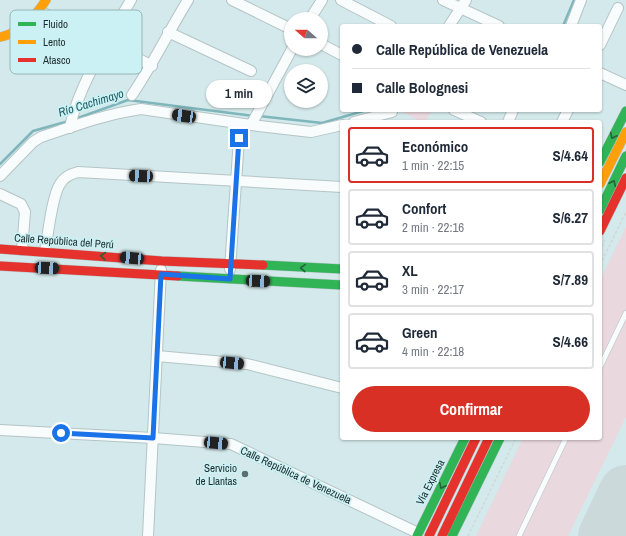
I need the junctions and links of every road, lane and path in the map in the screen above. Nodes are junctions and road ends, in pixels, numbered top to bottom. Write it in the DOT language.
graph roads {
  1 [pos="46,0"];
  2 [pos="131,0"];
  3 [pos="188,0"];
  4 [pos="232,0"];
  5 [pos="322,0"];
  6 [pos="341,0"];
  7 [pos="443,0"];
  8 [pos="581,0"];
  9 [pos="463,4"];
  10 [pos="618,8"];
  11 [pos="40,10"];
  12 [pos="125,10"];
  13 [pos="314,12"];
  14 [pos="387,24"];
  15 [pos="450,24"];
  16 [pos="496,24"];
  17 [pos="572,24"];
  18 [pos="284,25"];
  19 [pos="168,32"];
  20 [pos="10,34"];
  21 [pos="0,37"];
  22 [pos="602,41"];
  23 [pos="328,48"];
  24 [pos="340,54"];
  25 [pos="288,56"];
  26 [pos="142,61"];
  27 [pos="152,66"];
  28 [pos="251,71"];
  29 [pos="93,74"];
  30 [pos="602,74"];
  31 [pos="626,85"];
  32 [pos="132,94"];
  33 [pos="626,111"];
  34 [pos="458,112"];
  35 [pos="393,115"];
  36 [pos="73,118"];
  37 [pos="365,120"];
  38 [pos="476,120"];
  39 [pos="252,123"];
  40 [pos="240,124"];
  41 [pos="340,125"];
  42 [pos="626,132"];
  43 [pos="626,156"];
  44 [pos="602,158"];
  45 [pos="0,176"];
  46 [pos="626,178"];
  47 [pos="602,180"];
  48 [pos="236,181"];
  49 [pos="340,187"];
  50 [pos="0,194"];
  51 [pos="602,206"];
  52 [pos="626,212"];
  53 [pos="602,227"];
  54 [pos="0,248"];
  55 [pos="22,250"];
  56 [pos="45,251"];
  57 [pos="162,261"];
  58 [pos="602,261"];
  59 [pos="230,265"];
  60 [pos="0,266"];
  61 [pos="340,269"];
  62 [pos="161,274"];
  63 [pos="230,279"];
  64 [pos="340,285"];
  65 [pos="626,313"];
  66 [pos="157,356"];
  67 [pos="602,363"];
  68 [pos="340,387"];
  69 [pos="0,430"];
  70 [pos="153,438"];
  71 [pos="464,440"];
  72 [pos="476,440"];
  73 [pos="499,440"];
  74 [pos="515,440"];
  75 [pos="565,440"];
  76 [pos="487,442"];
  77 [pos="454,461"];
  78 [pos="482,475"];
  79 [pos="419,533"];
  80 [pos="148,536"];
  81 [pos="429,536"];
  82 [pos="442,536"];
  83 [pos="452,536"];
  84 [pos="468,536"];
  85 [pos="519,536"];
  1 -- 11 [label="main road"];
  2 -- 12 [label="street"];
  3 -- 19 [label="street"];
  4 -- 18 [label="street"];
  5 -- 13 [label="street"];
  6 -- 14 [label="street"];
  7 -- 9 [label="street"];
  8 -- 17 [label="street"];
  9 -- 15 [label="street"];
  9 -- 16 [label="street"];
  10 -- 22 [label="street"];
  19 -- 27 [label="street"];
  19 -- 28 [label="street"];
  20 -- 21 [label="main road"];
  23 -- 24 [label="street"];
  25 -- 39 [label="street"];
  26 -- 27 [label="street"];
  27 -- 32 [label="street"];
  29 -- 36 [label="street"];
  30 -- 31 [label="street"];
  32 -- 36 [label="path"];
  33 -- 44 [label="main road, one-way"];
  34 -- 38 [label="street"];
  35 -- 37 [label="street"];
  36 -- 40 [label="street"];
  36 -- 45 [label="street"];
  39 -- 40 [label="street"];
  39 -- 41 [label="street"];
  40 -- 48 [label="street"];
  42 -- 47 [label="main road"];
  51 -- 43 [label="main road, one-way"];
  46 -- 53 [label="main road"];
  48 -- 49 [label="street"];
  48 -- 56 [label="street"];
  48 -- 59 [label="street"];
  50 -- 55 [label="street"];
  52 -- 58 [label="path"];
  54 -- 55 [label="main road, Calle República del Perú"];
  55 -- 56 [label="main road, Calle República del Perú"];
  57 -- 56 [label="main road, Calle República del Perú, one-way"];
  57 -- 59 [label="main road, Calle República del Perú"];
  57 -- 62 [label="street"];
  61 -- 59 [label="main road, Calle República del Perú, one-way"];
  59 -- 63 [label="street"];
  60 -- 62 [label="main road"];
  62 -- 63 [label="main road"];
  62 -- 66 [label="street"];
  63 -- 64 [label="main road"];
  65 -- 67 [label="lane"];
  66 -- 68 [label="street"];
  66 -- 70 [label="street"];
  69 -- 70 [label="street, Calle República de Venezuela"];
  70 -- 79 [label="street, Calle República de Venezuela"];
  70 -- 80 [label="street"];
  71 -- 77 [label="main road, Vía Expresa"];
  72 -- 77 [label="main road"];
  72 -- 81 [label="main road, Vía Expresa"];
  73 -- 78 [label="main road"];
  74 -- 84 [label="path"];
  75 -- 85 [label="lane"];
  76 -- 78 [label="main road"];
  76 -- 82 [label="main road"];
  77 -- 79 [label="main road, Vía Expresa, one-way"];
  78 -- 83 [label="main road"];
}
